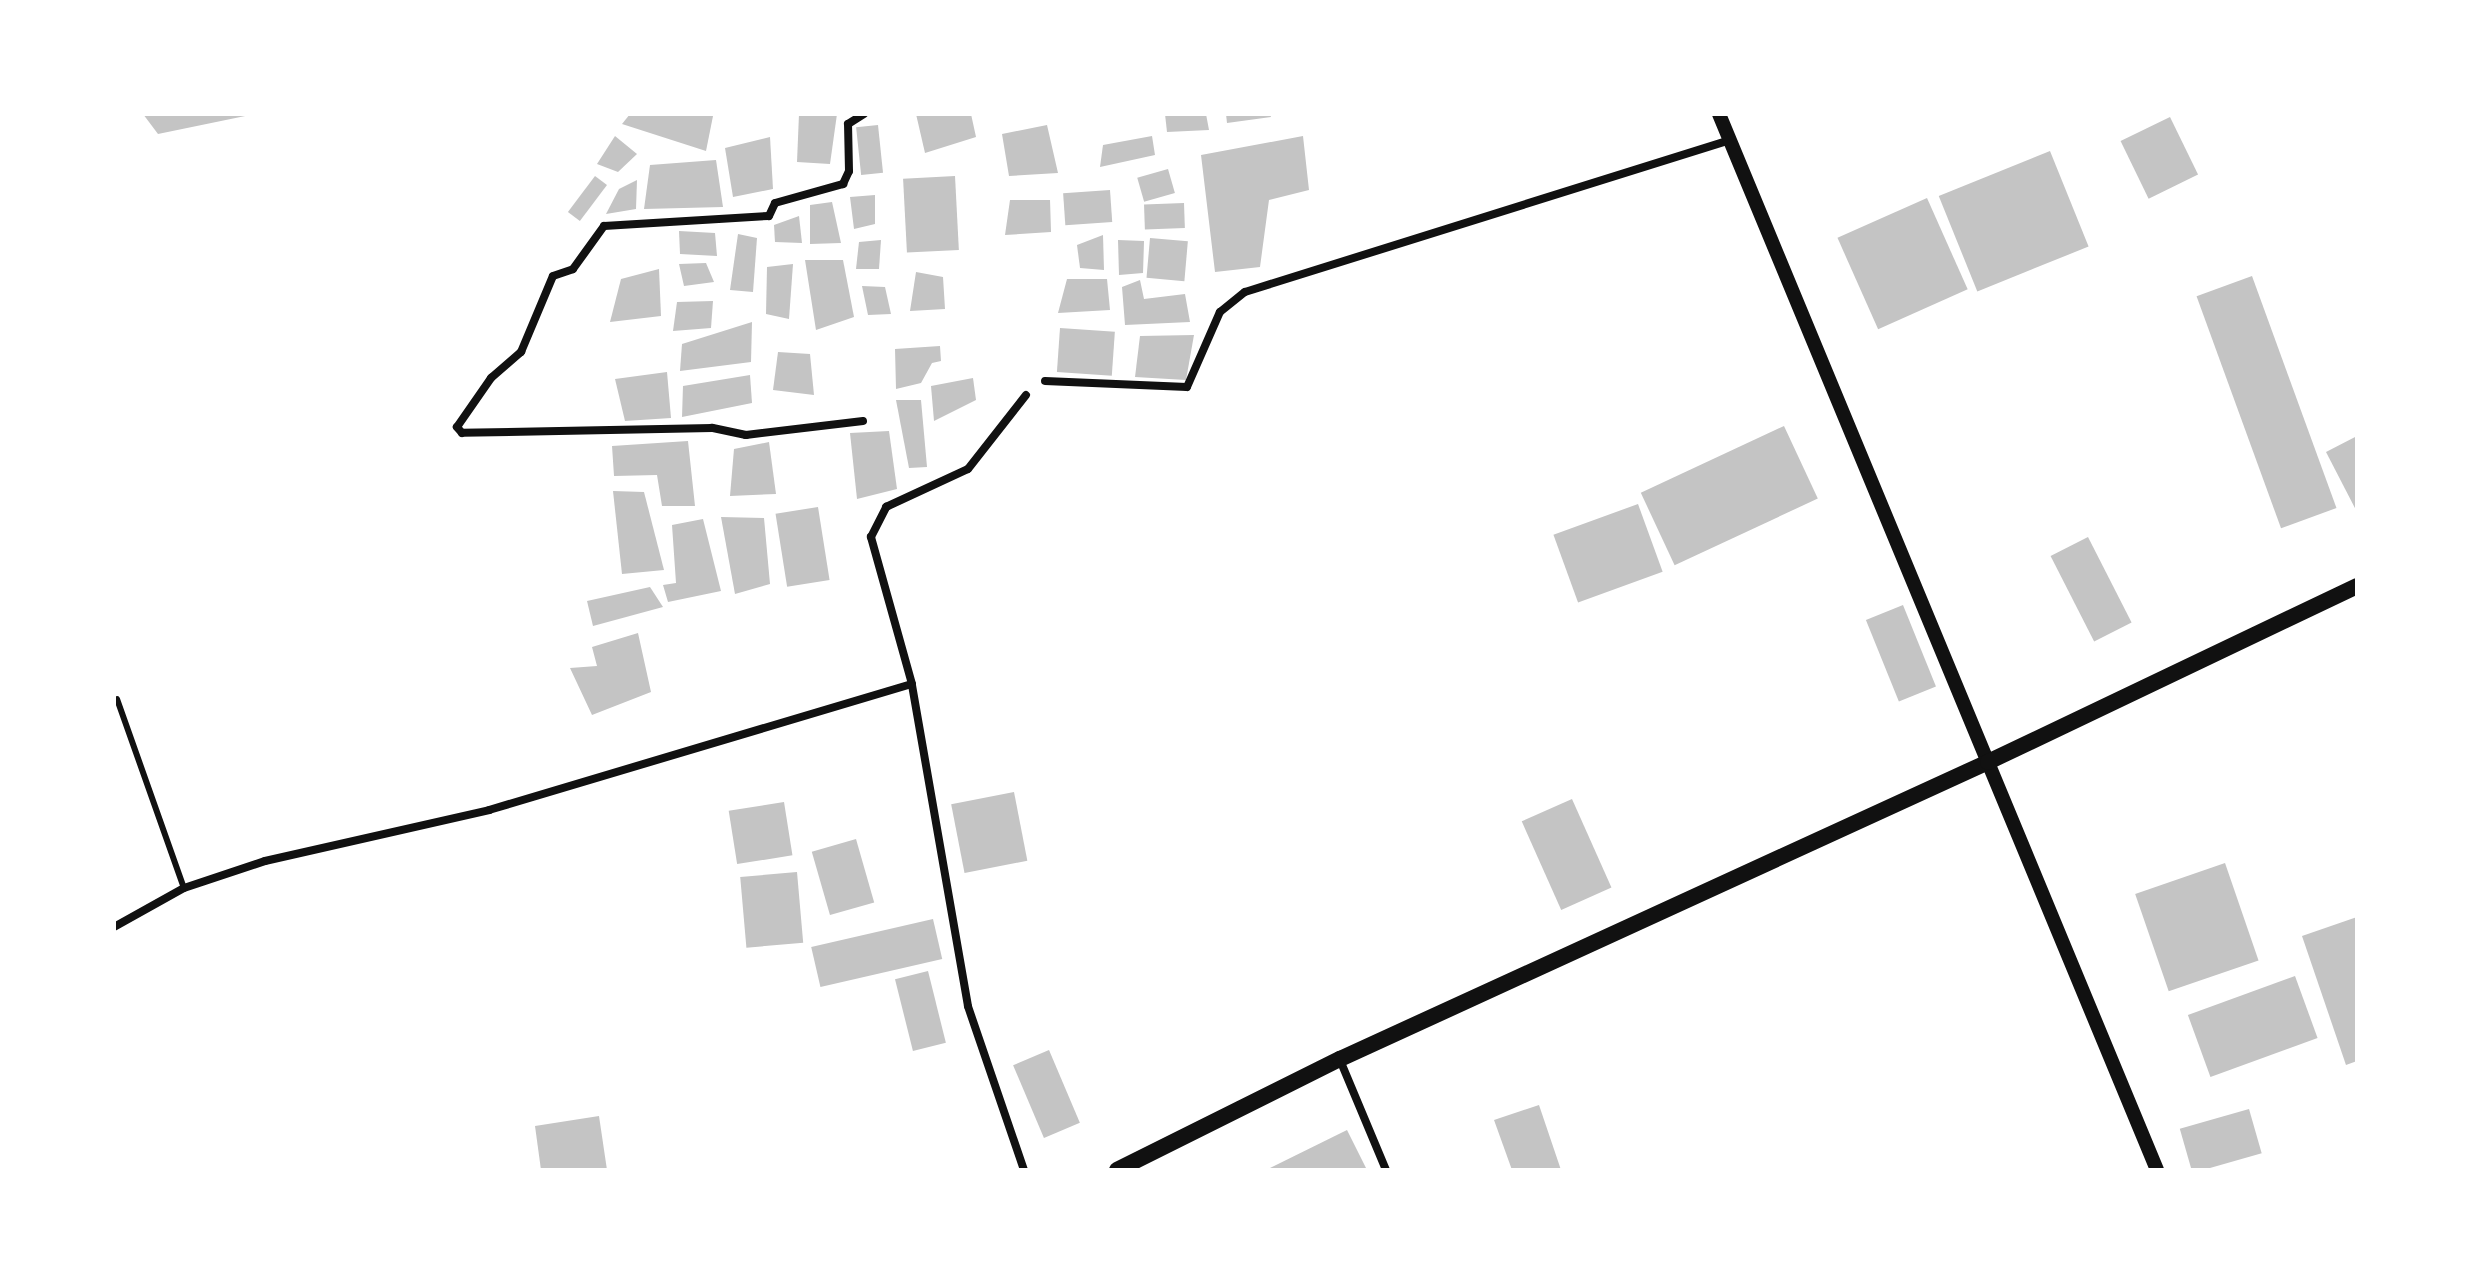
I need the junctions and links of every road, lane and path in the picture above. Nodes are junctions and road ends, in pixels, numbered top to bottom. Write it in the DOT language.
graph roads {
  1 [pos="864,114"];
  2 [pos="1719,114"];
  3 [pos="1730,140"];
  4 [pos="1045,381"];
  5 [pos="1026,395"];
  6 [pos="863,421"];
  7 [pos="2357,586"];
  8 [pos="912,684"];
  9 [pos="117,699"];
  10 [pos="1988,762"];
  11 [pos="184,888"];
  12 [pos="114,927"];
  13 [pos="1340,1059"];
  14 [pos="1024,1170"];
  15 [pos="1117,1170"];
  16 [pos="1386,1170"];
  17 [pos="2157,1170"];
  1 -- 6 [label="street"];
  2 -- 3 [label="street"];
  3 -- 4 [label="street"];
  3 -- 10 [label="street"];
  5 -- 8 [label="street"];
  7 -- 10 [label="main road"];
  8 -- 11 [label="street"];
  8 -- 14 [label="street"];
  9 -- 11 [label="lane"];
  10 -- 13 [label="main road"];
  10 -- 17 [label="street"];
  11 -- 12 [label="street"];
  13 -- 15 [label="main road"];
  13 -- 16 [label="street"];
}
